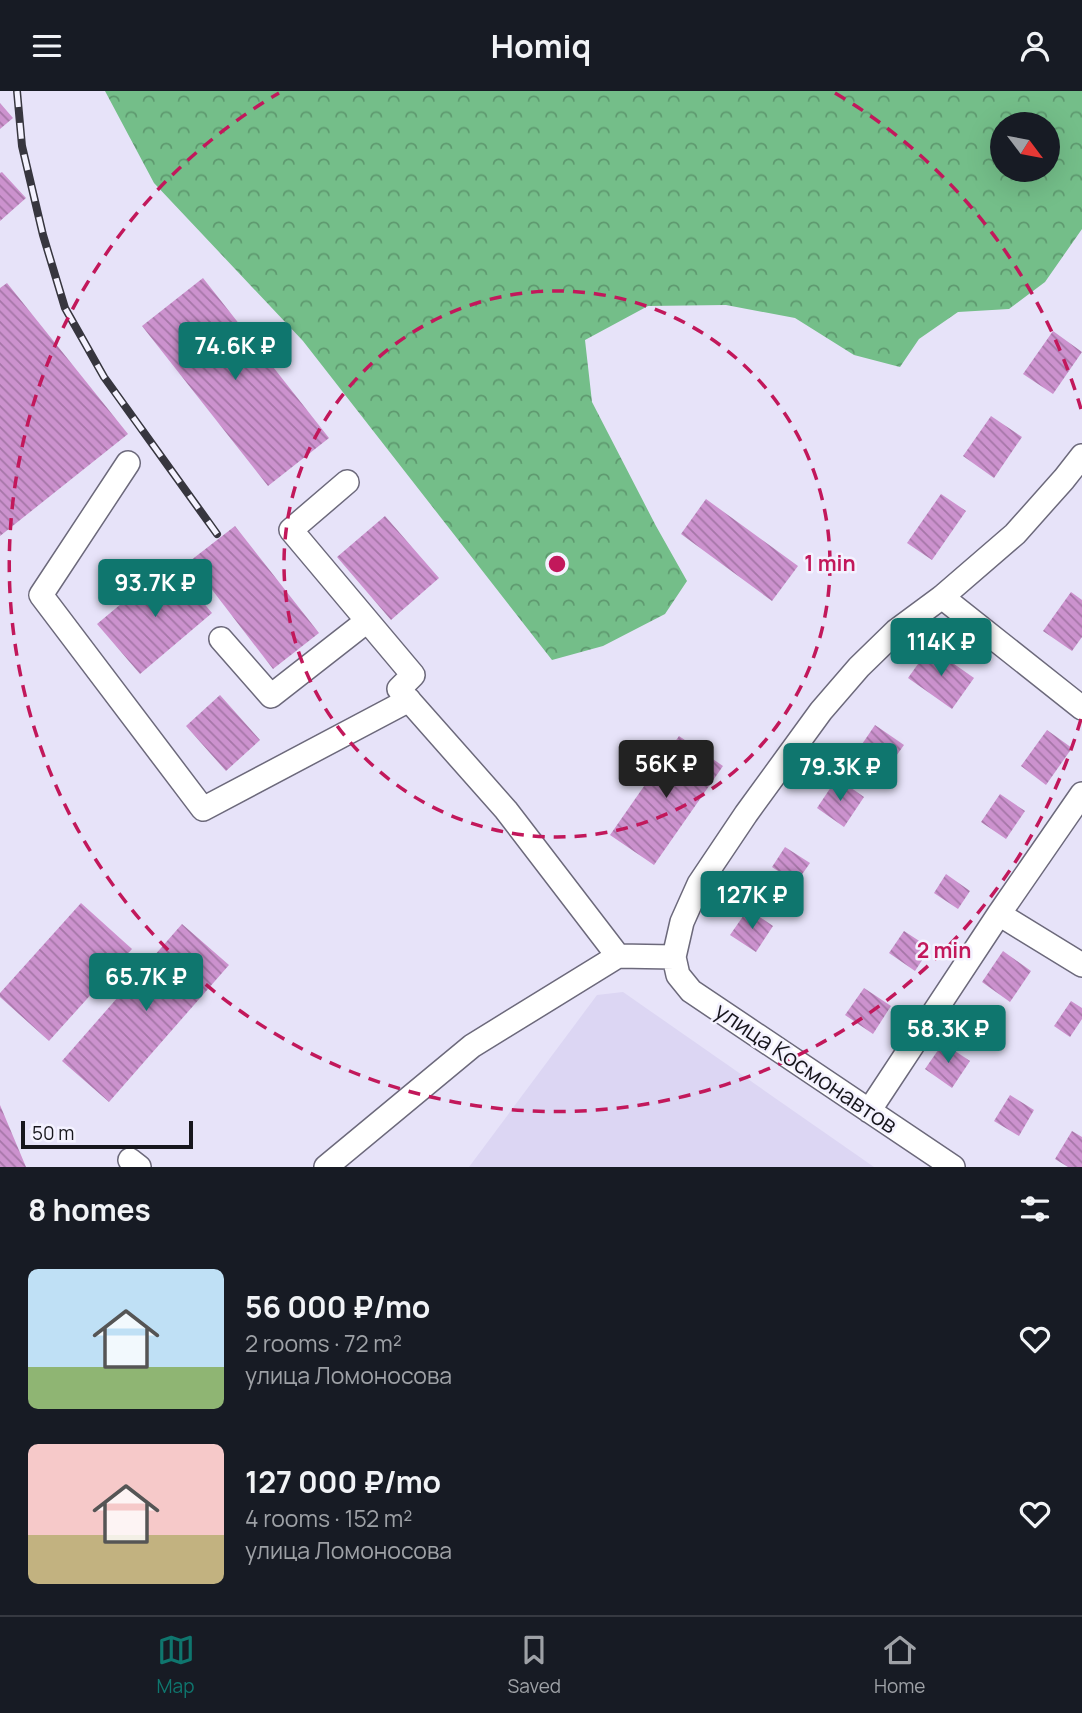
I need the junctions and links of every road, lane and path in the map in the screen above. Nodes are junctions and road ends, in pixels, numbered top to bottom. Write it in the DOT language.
graph roads {
  1 [pos="1082,456"];
  2 [pos="128,463"];
  3 [pos="347,482"];
  4 [pos="942,597"];
  5 [pos="367,621"];
  6 [pos="221,639"];
  7 [pos="404,695"];
  8 [pos="1082,708"];
  9 [pos="1082,794"];
  10 [pos="999,914"];
  11 [pos="618,956"];
  12 [pos="674,957"];
  13 [pos="1082,965"];
  14 [pos="869,1111"];
  15 [pos="326,1167"];
  16 [pos="953,1167"];
  1 -- 4 [label="street"];
  2 -- 7 [label="street"];
  3 -- 5 [label="street"];
  4 -- 8 [label="street"];
  4 -- 12 [label="street"];
  5 -- 6 [label="street"];
  5 -- 7 [label="street"];
  7 -- 11 [label="street"];
  9 -- 10 [label="street"];
  10 -- 13 [label="street"];
  10 -- 14 [label="street"];
  11 -- 12 [label="street"];
  11 -- 15 [label="street"];
  12 -- 14 [label="street, улица Космонавтов"];
  14 -- 16 [label="street, улица Космонавтов"];
}
